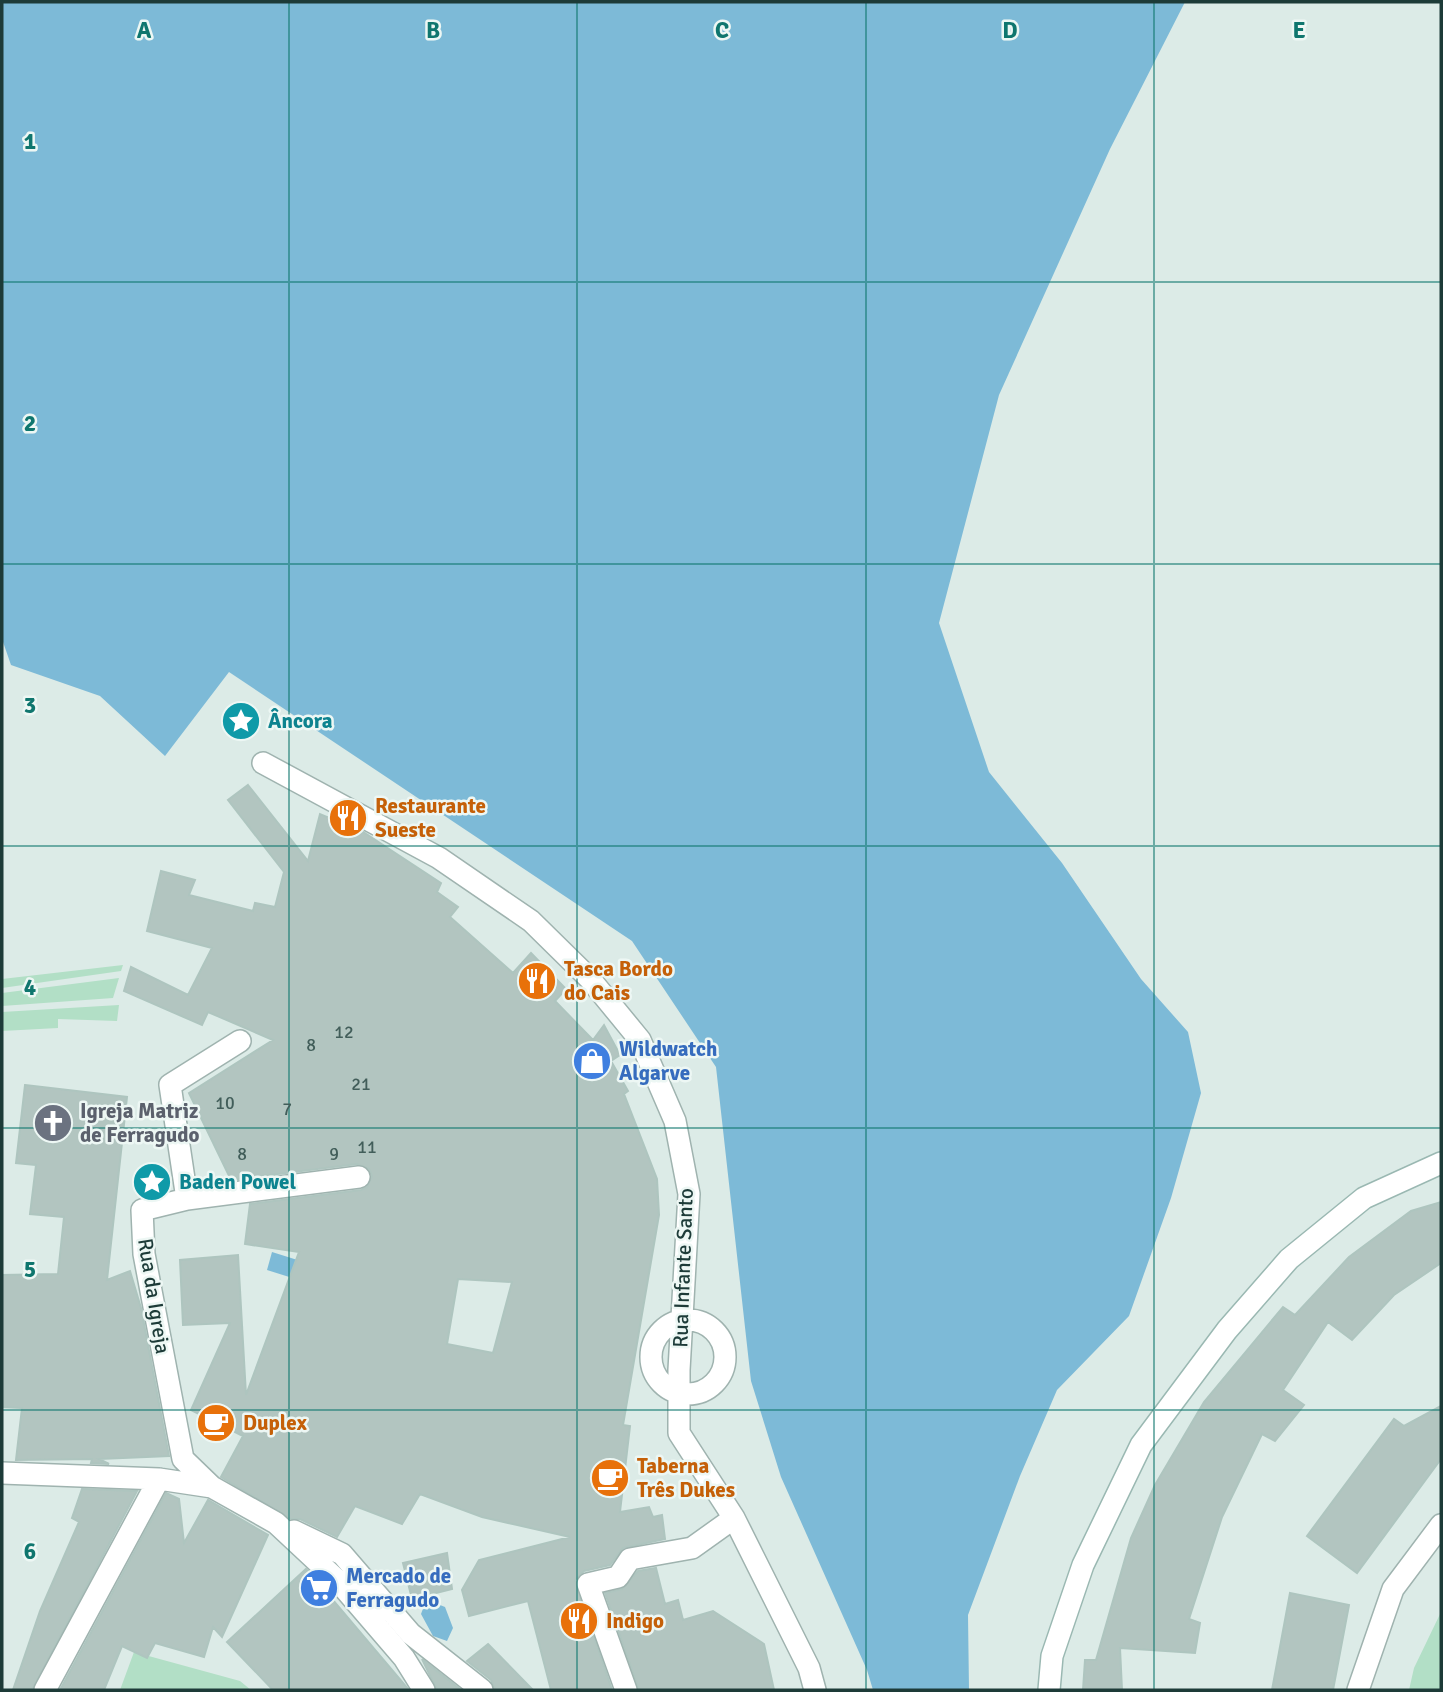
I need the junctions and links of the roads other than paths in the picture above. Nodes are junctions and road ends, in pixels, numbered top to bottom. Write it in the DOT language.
graph roads {
  1 [pos="263,762"];
  2 [pos="240,1041"];
  3 [pos="1441,1164"];
  4 [pos="359,1177"];
  5 [pos="187,1199"];
  6 [pos="681,1321"];
  7 [pos="678,1393"];
  8 [pos="2,1473"];
  9 [pos="159,1479"];
  10 [pos="212,1487"];
  11 [pos="734,1518"];
  12 [pos="276,1522"];
  13 [pos="1441,1525"];
  14 [pos="45,1690"];
  15 [pos="424,1690"];
  16 [pos="482,1690"];
  17 [pos="625,1690"];
  18 [pos="815,1690"];
  19 [pos="1049,1690"];
  20 [pos="1358,1690"];
  1 -- 6 [label="street, Rua Infante Santo"];
  2 -- 5 [label="street"];
  3 -- 19 [label="street"];
  4 -- 5 [label="street"];
  5 -- 10 [label="street, Rua da Igreja"];
  6 -- 7 [label="street, Rua Infante Santo"];
  6 -- 7 [label="street"];
  7 -- 11 [label="street, Rua Infante Santo"];
  8 -- 9 [label="street"];
  9 -- 10 [label="street"];
  9 -- 14 [label="street"];
  10 -- 12 [label="street"];
  11 -- 17 [label="street"];
  11 -- 18 [label="street, Rua Infante Santo"];
  12 -- 15 [label="street"];
  12 -- 16 [label="street"];
  13 -- 20 [label="street"];
}
